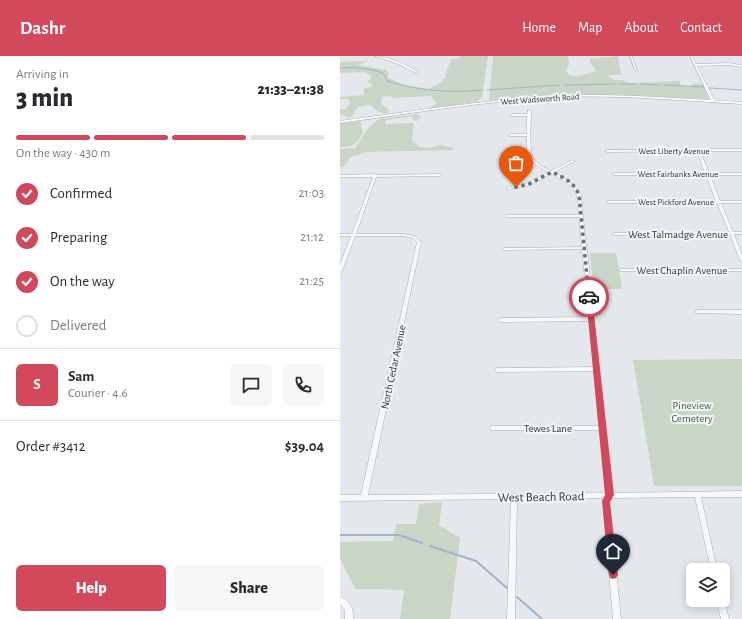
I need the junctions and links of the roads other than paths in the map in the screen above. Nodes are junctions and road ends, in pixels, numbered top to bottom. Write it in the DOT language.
graph roads {
  1 [pos="376,56"];
  2 [pos="631,56"];
  3 [pos="691,56"];
  4 [pos="695,65"];
  5 [pos="742,66"];
  6 [pos="636,70"];
  7 [pos="417,72"];
  8 [pos="713,101"];
  9 [pos="742,103"];
  10 [pos="512,115"];
  11 [pos="340,122"];
  12 [pos="510,135"];
  13 [pos="529,135"];
  14 [pos="698,150"];
  15 [pos="742,150"];
  16 [pos="607,151"];
  17 [pos="529,155"];
  18 [pos="510,156"];
  19 [pos="573,162"];
  20 [pos="552,172"];
  21 [pos="614,174"];
  22 [pos="707,174"];
  23 [pos="742,174"];
  24 [pos="375,175"];
  25 [pos="440,175"];
  26 [pos="340,176"];
  27 [pos="508,188"];
  28 [pos="609,202"];
  29 [pos="718,202"];
  30 [pos="742,202"];
  31 [pos="506,216"];
  32 [pos="581,216"];
  33 [pos="731,233"];
  34 [pos="742,233"];
  35 [pos="614,234"];
  36 [pos="340,235"];
  37 [pos="353,235"];
  38 [pos="585,248"];
  39 [pos="504,249"];
  40 [pos="742,260"];
  41 [pos="621,270"];
  42 [pos="742,270"];
  43 [pos="340,271"];
  44 [pos="698,312"];
  45 [pos="742,312"];
  46 [pos="591,319"];
  47 [pos="500,320"];
  48 [pos="597,369"];
  49 [pos="497,370"];
  50 [pos="494,428"];
  51 [pos="603,428"];
  52 [pos="697,494"];
  53 [pos="742,494"];
  54 [pos="610,495"];
  55 [pos="514,496"];
  56 [pos="364,497"];
  57 [pos="340,498"];
  58 [pos="712,563"];
  59 [pos="340,600"];
  60 [pos="721,607"];
  61 [pos="349,619"];
  62 [pos="511,619"];
  63 [pos="618,619"];
  64 [pos="724,619"];
  1 -- 7 [label="street"];
  2 -- 6 [label="street"];
  3 -- 4 [label="street"];
  4 -- 5 [label="street"];
  4 -- 8 [label="street"];
  8 -- 9 [label="main road, West Wadsworth Road"];
  8 -- 11 [label="main road, West Wadsworth Road"];
  10 -- 13 [label="street"];
  12 -- 13 [label="street"];
  13 -- 17 [label="street"];
  14 -- 15 [label="street, West Liberty Avenue"];
  14 -- 16 [label="street, West Liberty Avenue"];
  14 -- 22 [label="street"];
  17 -- 18 [label="street"];
  17 -- 20 [label="street"];
  19 -- 20 [label="street"];
  20 -- 27 [label="street"];
  20 -- 32 [label="street"];
  21 -- 22 [label="street, West Fairbanks Avenue"];
  22 -- 23 [label="street, West Fairbanks Avenue"];
  22 -- 29 [label="street"];
  24 -- 25 [label="street"];
  24 -- 26 [label="street"];
  24 -- 37 [label="street"];
  28 -- 29 [label="street, West Pickford Avenue"];
  29 -- 30 [label="street, West Pickford Avenue"];
  29 -- 33 [label="street"];
  31 -- 32 [label="street"];
  32 -- 38 [label="street"];
  33 -- 34 [label="street, West Talmadge Avenue"];
  33 -- 35 [label="street, West Talmadge Avenue"];
  33 -- 40 [label="street"];
  36 -- 37 [label="street"];
  37 -- 43 [label="street"];
  37 -- 56 [label="street, North Cedar Avenue"];
  38 -- 39 [label="street"];
  38 -- 46 [label="street"];
  41 -- 42 [label="street, West Chaplin Avenue"];
  44 -- 45 [label="street"];
  46 -- 47 [label="street"];
  46 -- 48 [label="street"];
  48 -- 49 [label="street"];
  48 -- 51 [label="street"];
  50 -- 51 [label="street, Tewes Lane"];
  51 -- 54 [label="street"];
  52 -- 53 [label="street, West Beach Road"];
  52 -- 54 [label="street, West Beach Road"];
  52 -- 58 [label="street"];
  54 -- 55 [label="street, West Beach Road"];
  54 -- 63 [label="street"];
  55 -- 56 [label="street, West Beach Road"];
  55 -- 62 [label="street"];
  56 -- 57 [label="street, West Beach Road"];
  59 -- 61 [label="street"];
  60 -- 64 [label="street"];
}
